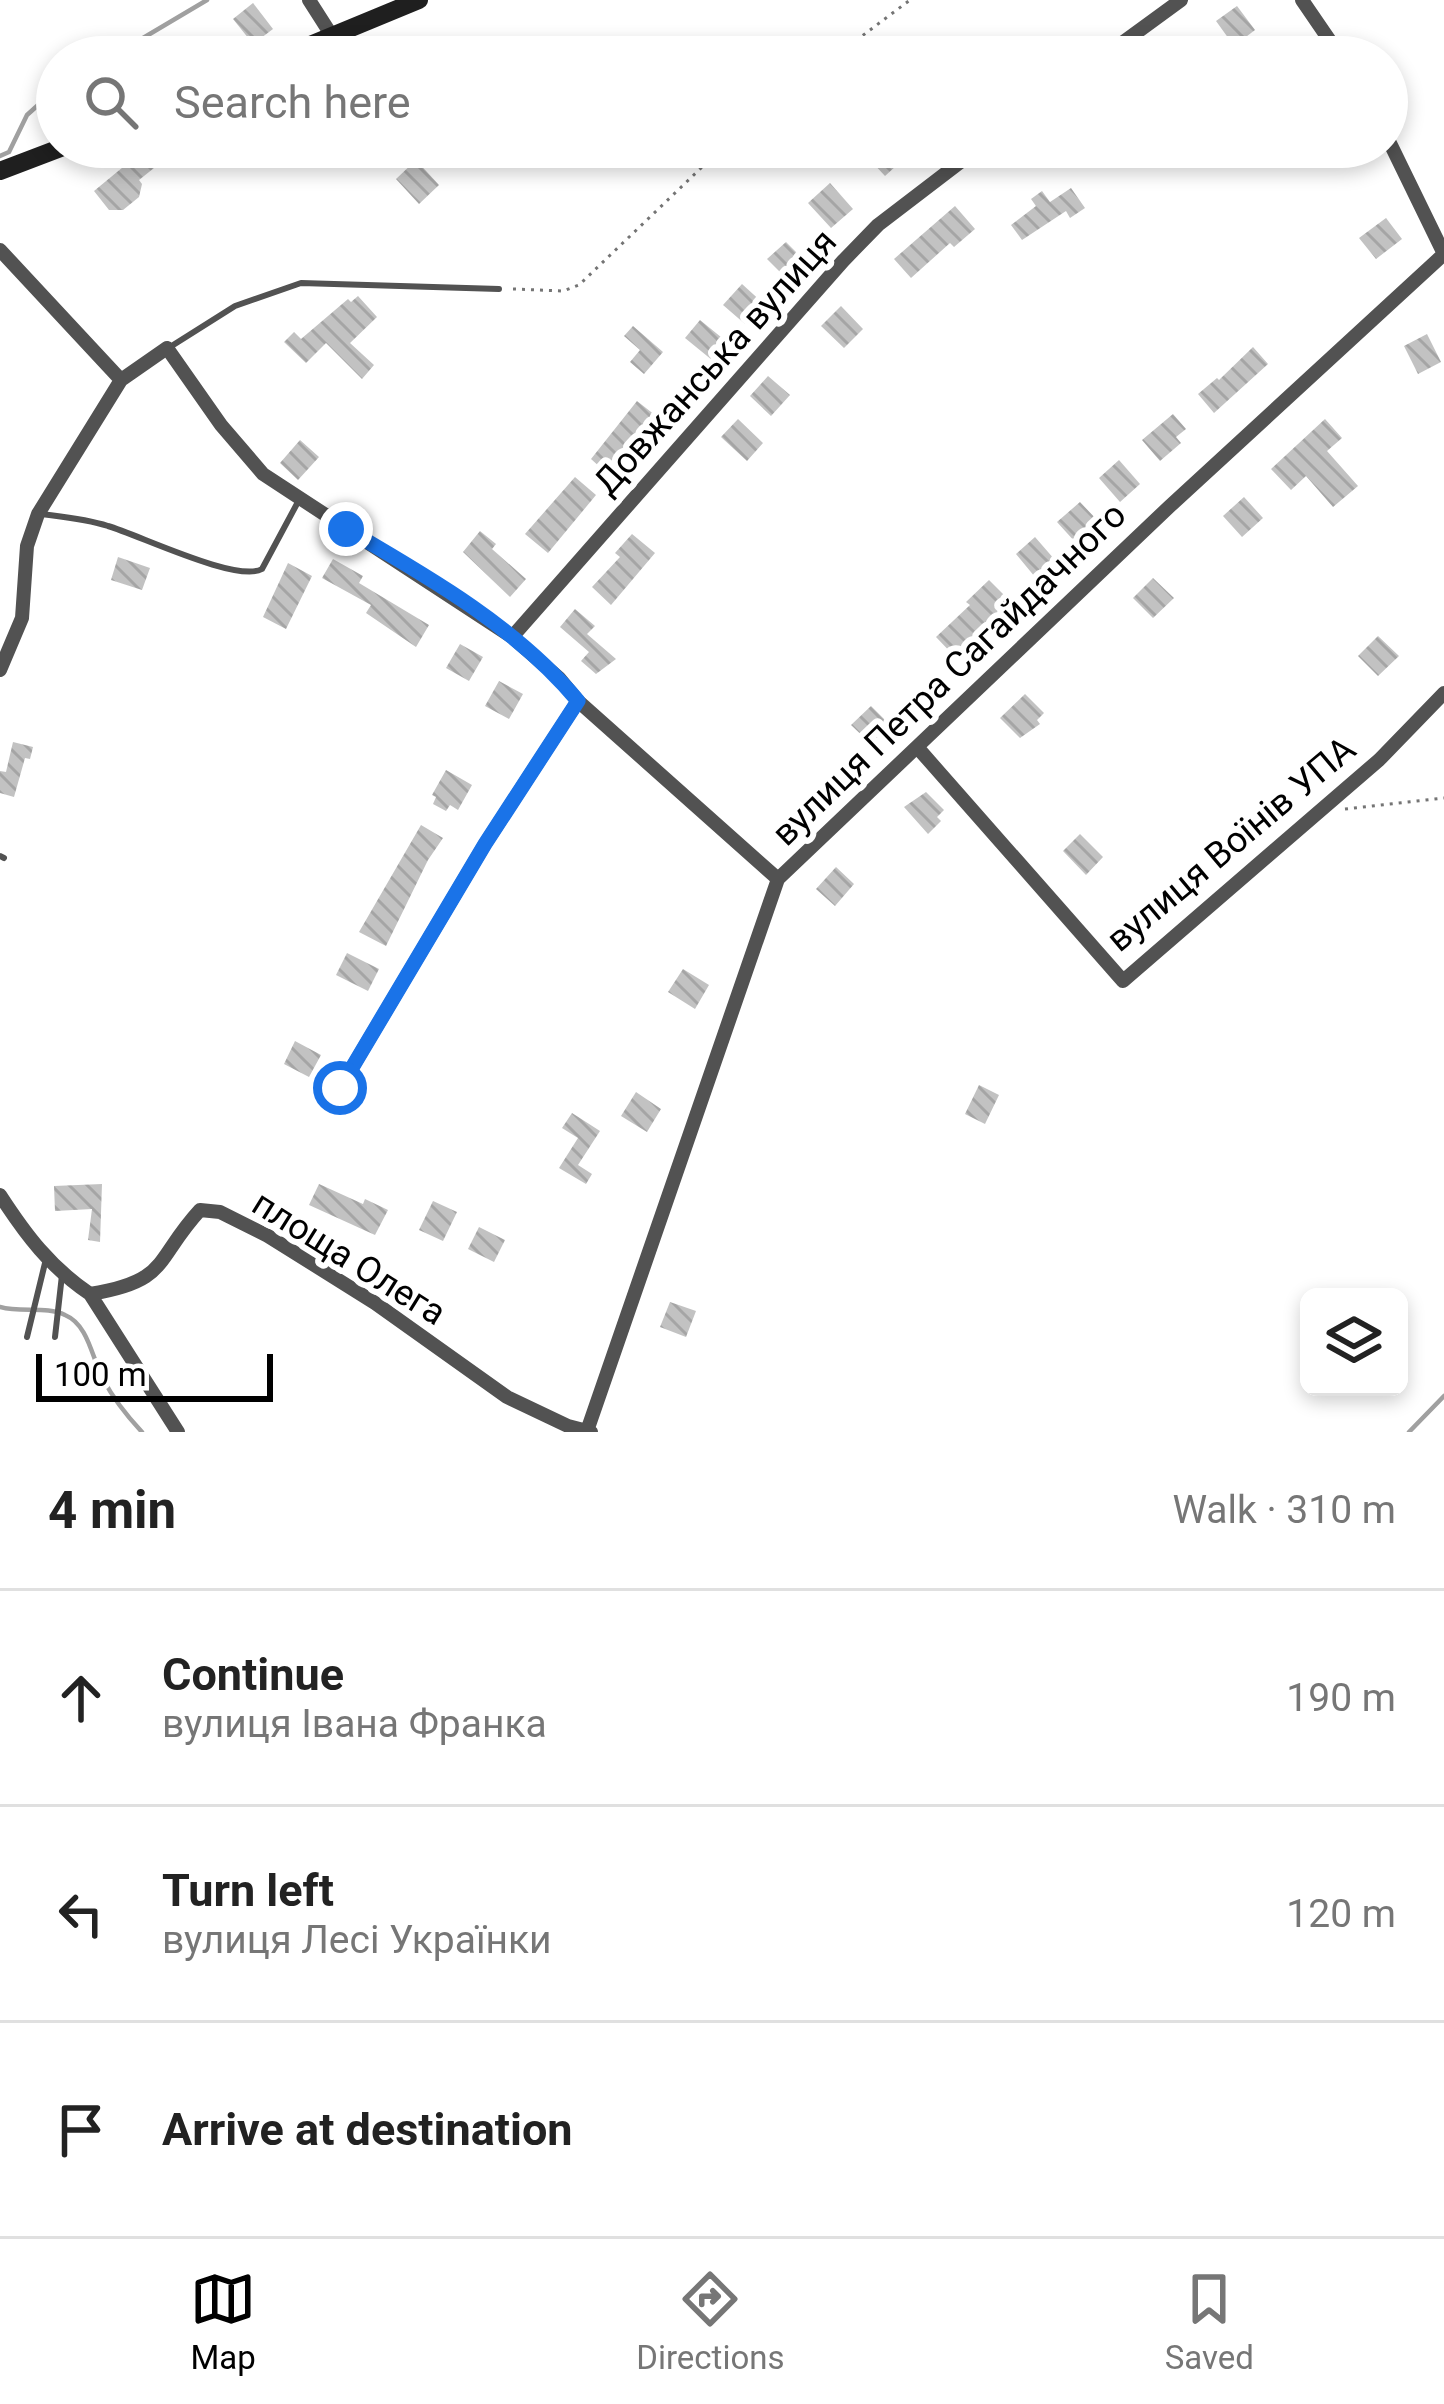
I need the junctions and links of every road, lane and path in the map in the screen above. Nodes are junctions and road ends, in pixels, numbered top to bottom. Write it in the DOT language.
graph roads {
  1 [pos="309,0"];
  2 [pos="419,0"];
  3 [pos="910,0"];
  4 [pos="1180,0"];
  5 [pos="1302,0"];
  6 [pos="332,36"];
  7 [pos="863,36"];
  8 [pos="1131,36"];
  9 [pos="1327,36"];
  10 [pos="36,157"];
  11 [pos="701,168"];
  12 [pos="953,168"];
  13 [pos="1402,168"];
  14 [pos="0,171"];
  15 [pos="0,250"];
  16 [pos="1444,254"];
  17 [pos="499,289"];
  18 [pos="167,348"];
  19 [pos="121,380"];
  20 [pos="299,500"];
  21 [pos="38,514"];
  22 [pos="512,637"];
  23 [pos="0,670"];
  24 [pos="1444,693"];
  25 [pos="578,701"];
  26 [pos="917,747"];
  27 [pos="1444,798"];
  28 [pos="1320,812"];
  29 [pos="778,878"];
  30 [pos="340,1088"];
  31 [pos="0,1195"];
  32 [pos="46,1259"];
  33 [pos="62,1274"];
  34 [pos="90,1294"];
  35 [pos="27,1337"];
  36 [pos="55,1337"];
  37 [pos="589,1431"];
  38 [pos="178,1432"];
  1 -- 6 [label="street"];
  2 -- 6 [label="street"];
  3 -- 7 [label="path"];
  4 -- 8 [label="street"];
  5 -- 9 [label="street"];
  10 -- 14 [label="street"];
  11 -- 17 [label="path"];
  12 -- 22 [label="street, Довжанська вулиця"];
  13 -- 16 [label="street, вулиця Петра Сагайдачного"];
  15 -- 19 [label="street"];
  16 -- 26 [label="street, вулиця Петра Сагайдачного"];
  17 -- 18 [label="lane"];
  18 -- 19 [label="street"];
  18 -- 20 [label="street"];
  19 -- 21 [label="street"];
  20 -- 21 [label="lane"];
  20 -- 22 [label="street"];
  21 -- 23 [label="street"];
  22 -- 25 [label="street"];
  24 -- 28 [label="street, вулиця Воїнів УПА"];
  25 -- 29 [label="street"];
  25 -- 30 [label="street"];
  26 -- 28 [label="street, вулиця Воїнів УПА"];
  26 -- 29 [label="street, вулиця Петра Сагайдачного"];
  27 -- 28 [label="path"];
  29 -- 37 [label="street, вулиця Петра Сагайдачного"];
  31 -- 32 [label="street"];
  32 -- 33 [label="street"];
  32 -- 35 [label="lane"];
  33 -- 34 [label="street"];
  33 -- 36 [label="lane"];
  34 -- 37 [label="street, площа Олега"];
  34 -- 38 [label="street"];
}
